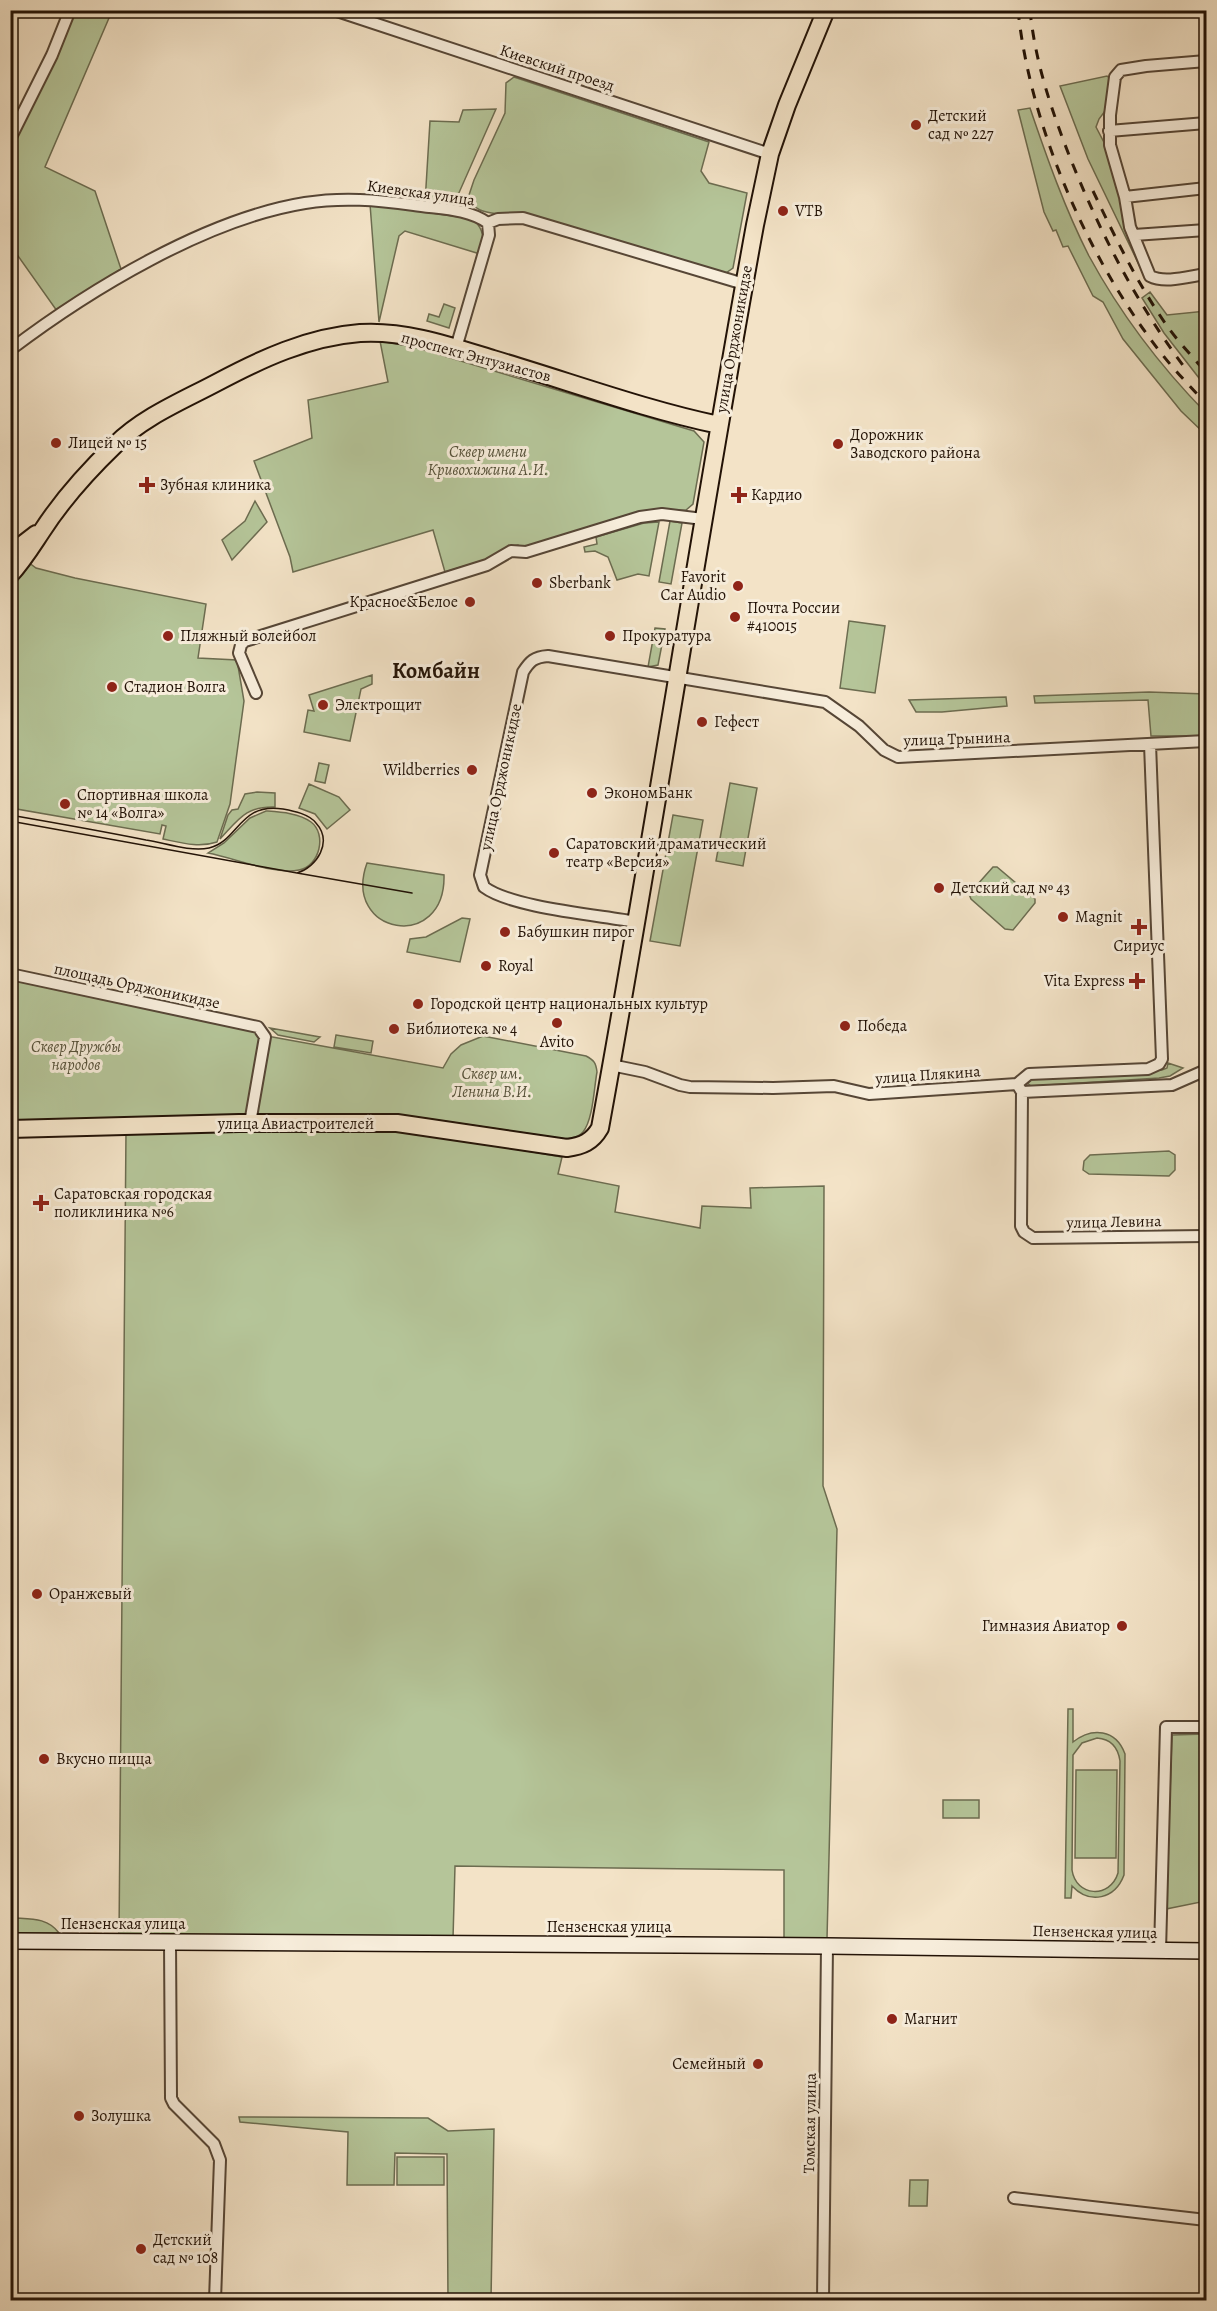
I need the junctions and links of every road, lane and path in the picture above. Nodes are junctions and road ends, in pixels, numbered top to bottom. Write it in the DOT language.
graph roads {
  1 [pos="70,10"];
  2 [pos="334,10"];
  3 [pos="826,10"];
  4 [pos="1206,61"];
  5 [pos="1206,123"];
  6 [pos="1109,131"];
  7 [pos="10,139"];
  8 [pos="770,154"];
  9 [pos="1206,188"];
  10 [pos="1125,197"];
  11 [pos="488,223"];
  12 [pos="1206,230"];
  13 [pos="1134,235"];
  14 [pos="1206,274"];
  15 [pos="744,284"];
  16 [pos="456,348"];
  17 [pos="10,350"];
  18 [pos="719,425"];
  19 [pos="704,519"];
  20 [pos="42,530"];
  21 [pos="10,554"];
  22 [pos="10,575"];
  23 [pos="676,677"];
  24 [pos="256,693"];
  25 [pos="1206,741"];
  26 [pos="1150,744"];
  27 [pos="636,922"];
  28 [pos="10,974"];
  29 [pos="611,1065"];
  30 [pos="1206,1070"];
  31 [pos="1019,1088"];
  32 [pos="250,1123"];
  33 [pos="10,1129"];
  34 [pos="580,1146"];
  35 [pos="1206,1236"];
  36 [pos="1206,1727"];
  37 [pos="10,1941"];
  38 [pos="170,1942"];
  39 [pos="827,1946"];
  40 [pos="1160,1951"];
  41 [pos="1206,1952"];
  42 [pos="1014,2198"];
  43 [pos="1206,2220"];
  44 [pos="215,2301"];
  45 [pos="823,2301"];
  1 -- 7 [label="street"];
  2 -- 8 [label="street, Киевский проезд"];
  3 -- 8 [label="main road, улица Орджоникидзе"];
  4 -- 6 [label="street"];
  5 -- 6 [label="street"];
  6 -- 10 [label="street"];
  8 -- 15 [label="main road, улица Орджоникидзе"];
  9 -- 10 [label="street"];
  10 -- 13 [label="street"];
  11 -- 15 [label="street, Киевская улица"];
  11 -- 16 [label="street"];
  11 -- 17 [label="street, Киевская улица"];
  12 -- 13 [label="street"];
  13 -- 14 [label="street"];
  15 -- 18 [label="main road, улица Орджоникидзе"];
  16 -- 18 [label="main road, проспект Энтузиастов"];
  16 -- 20 [label="main road, проспект Энтузиастов"];
  18 -- 19 [label="main road, улица Орджоникидзе"];
  19 -- 23 [label="main road, улица Орджоникидзе"];
  19 -- 24 [label="street"];
  20 -- 21 [label="main road, проспект Энтузиастов"];
  20 -- 22 [label="main road, проспект Энтузиастов"];
  23 -- 26 [label="street, улица Трынина"];
  23 -- 27 [label="main road, улица Орджоникидзе"];
  23 -- 27 [label="street, улица Орджоникидзе"];
  25 -- 26 [label="street, улица Трынина"];
  26 -- 31 [label="street"];
  27 -- 29 [label="main road, улица Орджоникидзе"];
  28 -- 32 [label="street, площадь Орджоникидзе"];
  29 -- 31 [label="street, улица Плякина"];
  29 -- 34 [label="main road, улица Орджоникидзе"];
  30 -- 31 [label="street, улица Плякина"];
  31 -- 35 [label="street, улица Левина"];
  32 -- 33 [label="main road, улица Авиастроителей"];
  32 -- 34 [label="main road, улица Авиастроителей"];
  36 -- 40 [label="street"];
  37 -- 38 [label="street, Пензенская улица"];
  38 -- 39 [label="street, Пензенская улица"];
  38 -- 44 [label="street"];
  39 -- 40 [label="street, Пензенская улица"];
  39 -- 45 [label="street, Томская улица"];
  40 -- 41 [label="street, Пензенская улица"];
  42 -- 43 [label="street"];
}
